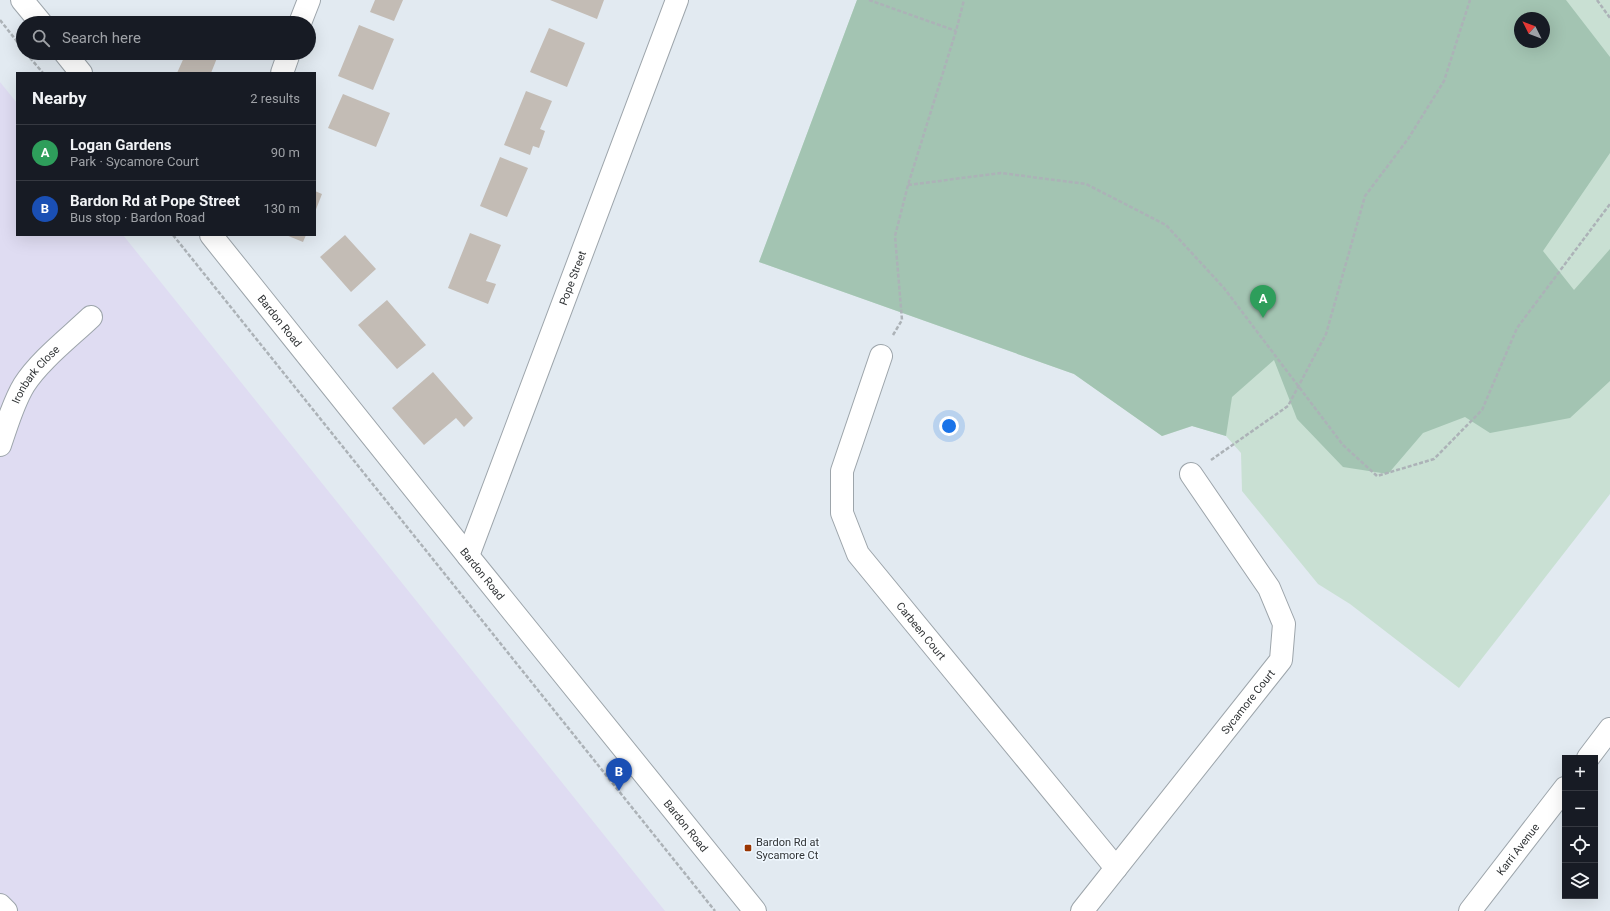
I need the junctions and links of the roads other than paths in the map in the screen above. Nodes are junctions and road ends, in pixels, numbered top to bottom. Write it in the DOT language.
graph roads {
  1 [pos="22,0"];
  2 [pos="309,0"];
  3 [pos="677,0"];
  4 [pos="35,16"];
  5 [pos="303,16"];
  6 [pos="71,60"];
  7 [pos="287,60"];
  8 [pos="80,72"];
  9 [pos="282,72"];
  10 [pos="217,238"];
  11 [pos="91,317"];
  12 [pos="881,356"];
  13 [pos="0,445"];
  14 [pos="1191,474"];
  15 [pos="468,556"];
  16 [pos="1610,729"];
  17 [pos="1590,755"];
  18 [pos="1563,791"];
  19 [pos="1116,868"];
  20 [pos="0,905"];
  21 [pos="6,911"];
  22 [pos="755,911"];
  23 [pos="1082,911"];
  24 [pos="1470,911"];
  1 -- 4 [label="street"];
  2 -- 5 [label="street"];
  3 -- 15 [label="street, Pope Street"];
  6 -- 8 [label="street"];
  7 -- 9 [label="street"];
  10 -- 15 [label="street, Bardon Road"];
  11 -- 13 [label="street, Ironbark Close"];
  12 -- 19 [label="street, Carbeen Court"];
  14 -- 19 [label="street, Sycamore Court"];
  15 -- 22 [label="street, Bardon Road"];
  16 -- 17 [label="street"];
  18 -- 24 [label="street, Karri Avenue"];
  19 -- 23 [label="street, Sycamore Court"];
  20 -- 21 [label="street"];
}
